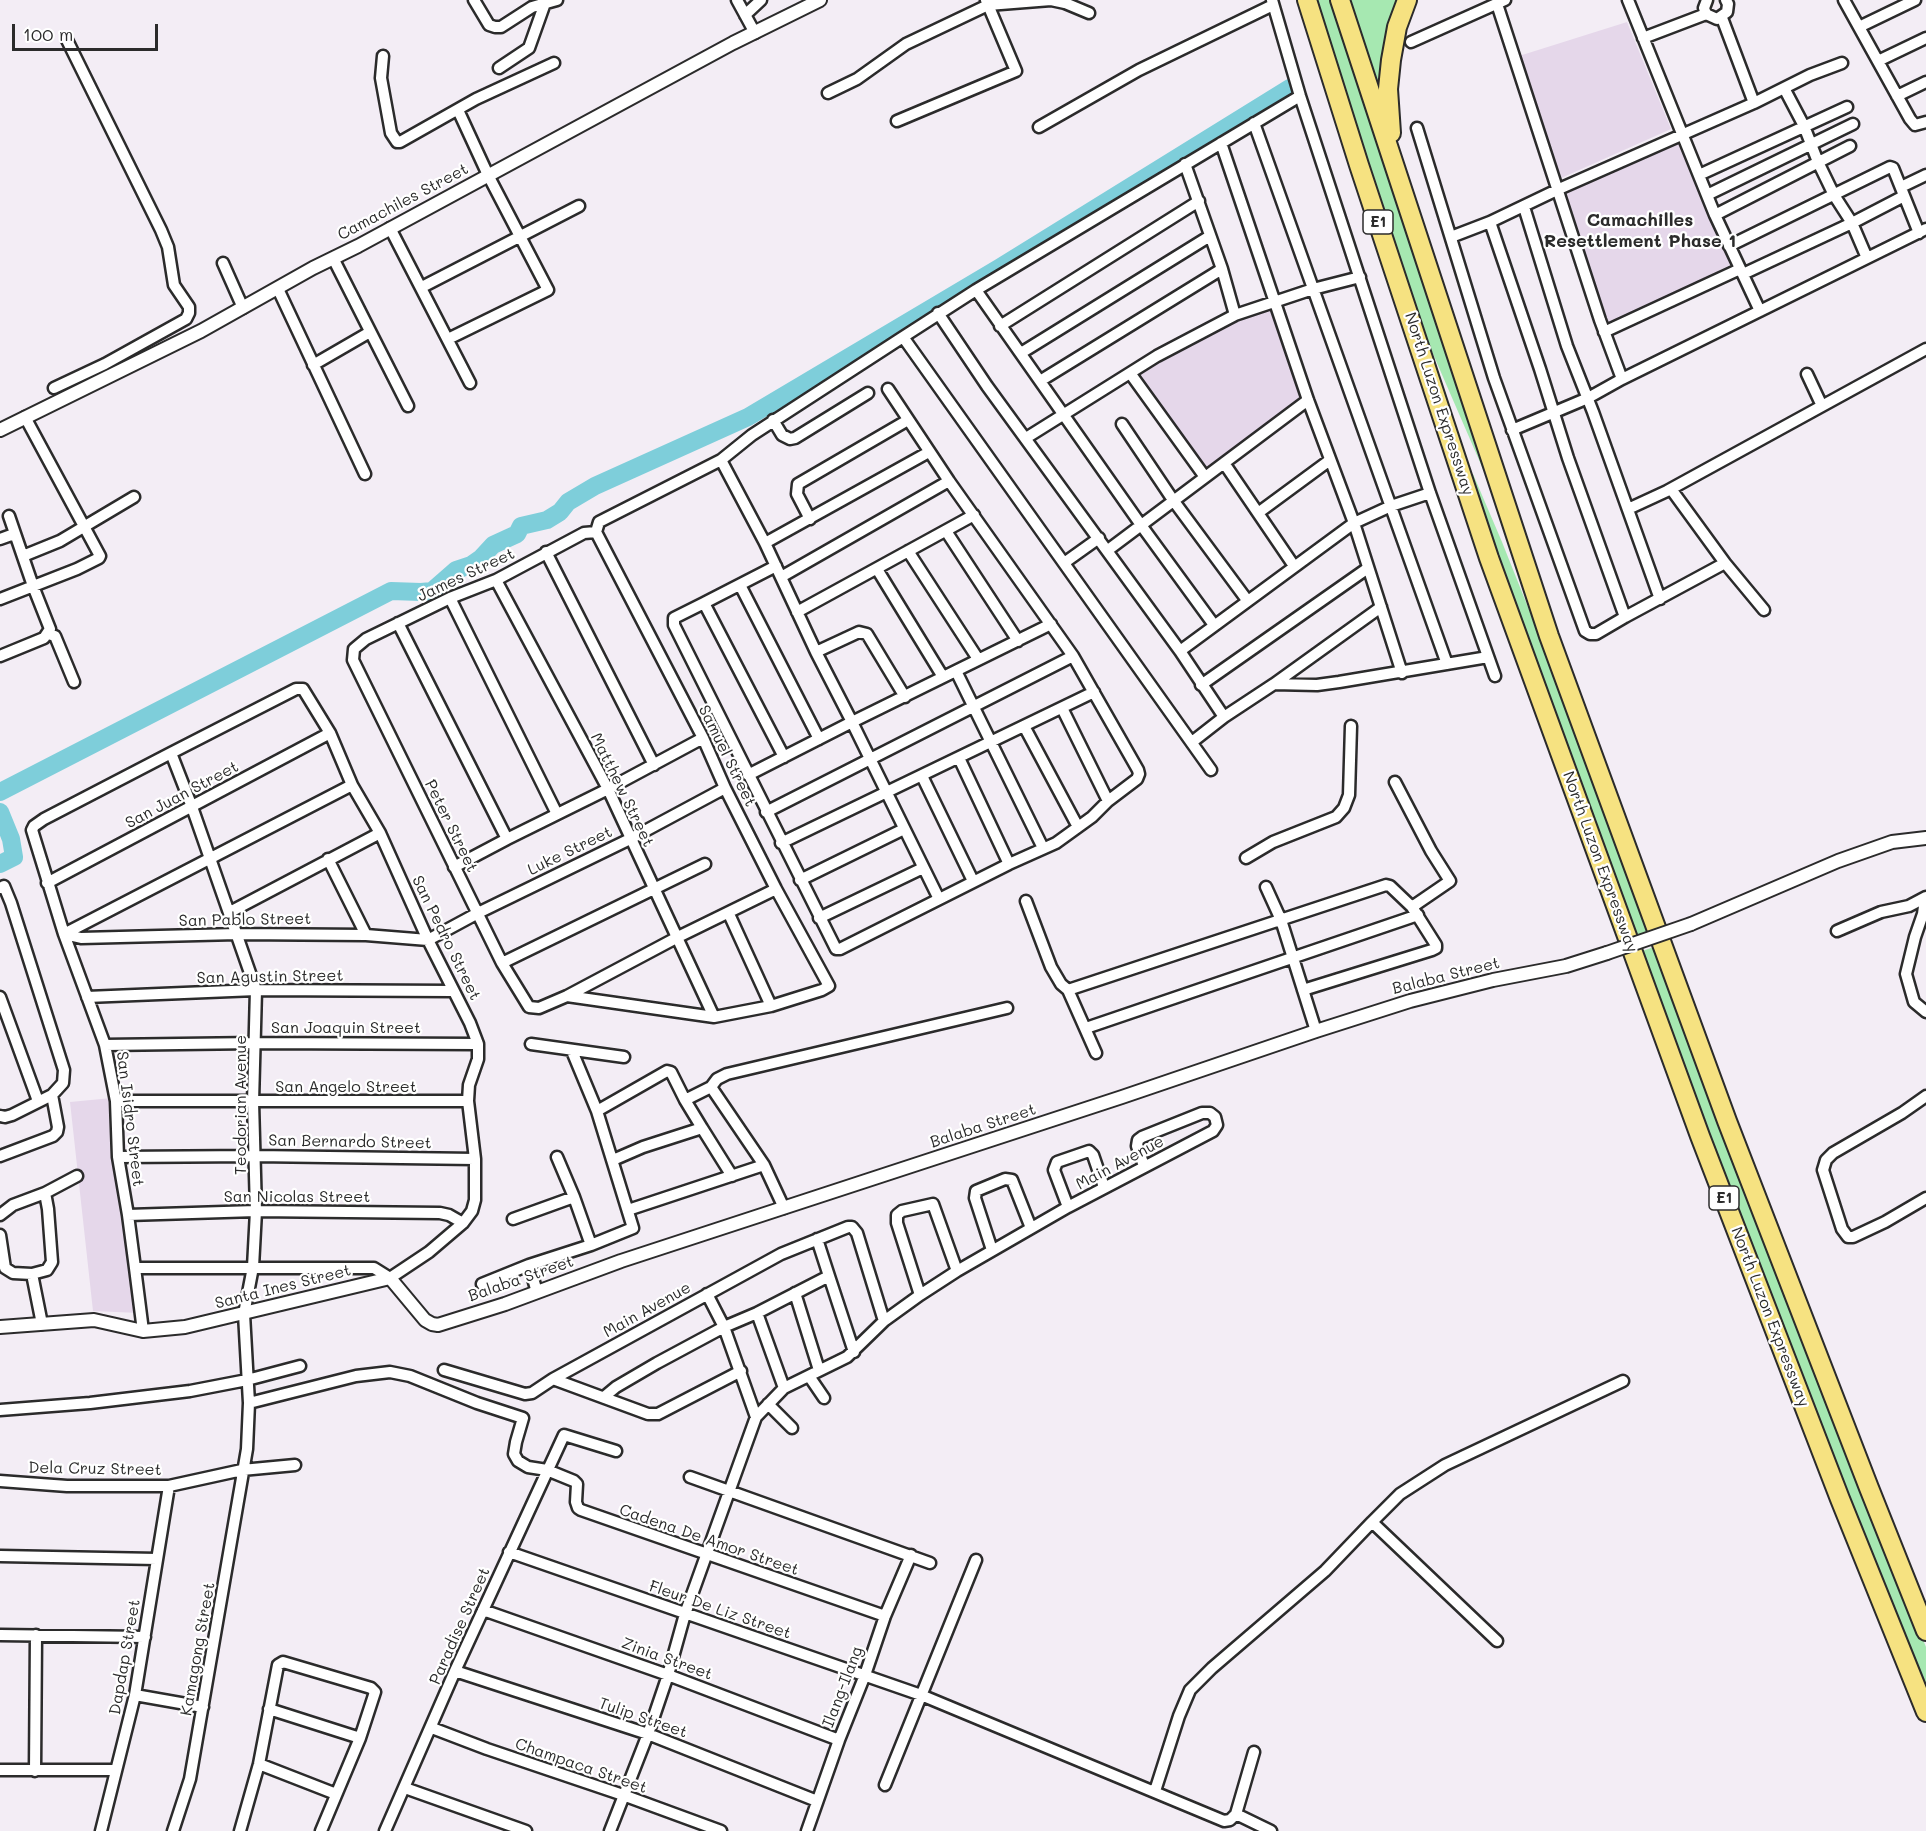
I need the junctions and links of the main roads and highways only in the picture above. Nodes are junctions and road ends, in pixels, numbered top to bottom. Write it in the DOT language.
graph roads {
  1 [pos="1307,0"];
  2 [pos="1340,0"];
  3 [pos="1407,0"];
  4 [pos="1398,180"];
  5 [pos="1926,1630"];
  6 [pos="1926,1712"];
  1 -- 6 [label="highway, North Luzon Expressway / E1"];
  2 -- 4 [label="highway, North Luzon Expressway / E1"];
  3 -- 4 [label="highway, E1"];
  4 -- 5 [label="highway, North Luzon Expressway / E1"];
}
